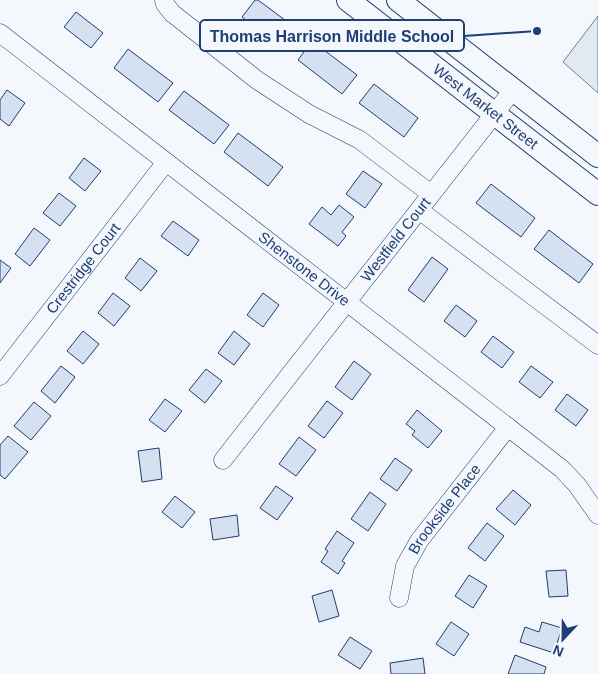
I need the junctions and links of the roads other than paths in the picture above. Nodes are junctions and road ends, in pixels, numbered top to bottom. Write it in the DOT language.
graph roads {
  1 [pos="164,0"];
  2 [pos="348,0"];
  3 [pos="398,0"];
  4 [pos="0,33"];
  5 [pos="513,90"];
  6 [pos="495,114"];
  7 [pos="598,156"];
  8 [pos="166,162"];
  9 [pos="431,194"];
  10 [pos="598,194"];
  11 [pos="419,210"];
  12 [pos="346,302"];
  13 [pos="598,345"];
  14 [pos="0,376"];
  15 [pos="508,427"];
  16 [pos="224,460"];
  17 [pos="598,515"];
  18 [pos="399,598"];
  1 -- 9 [label="street"];
  2 -- 6 [label="main road, West Market Street"];
  3 -- 5 [label="main road, West Market Street"];
  4 -- 8 [label="street, Shenstone Drive"];
  5 -- 6 [label="street, Westfield Court"];
  5 -- 7 [label="main road, West Market Street"];
  6 -- 9 [label="street, Westfield Court"];
  6 -- 10 [label="main road, West Market Street"];
  8 -- 12 [label="street, Shenstone Drive"];
  8 -- 14 [label="street, Crestridge Court"];
  9 -- 11 [label="street, Westfield Court"];
  11 -- 12 [label="street, Westfield Court"];
  11 -- 13 [label="street"];
  12 -- 15 [label="street, Shenstone Drive"];
  12 -- 16 [label="street, Westfield Court"];
  15 -- 17 [label="street, Shenstone Drive"];
  15 -- 18 [label="street, Brookside Place"];
}
